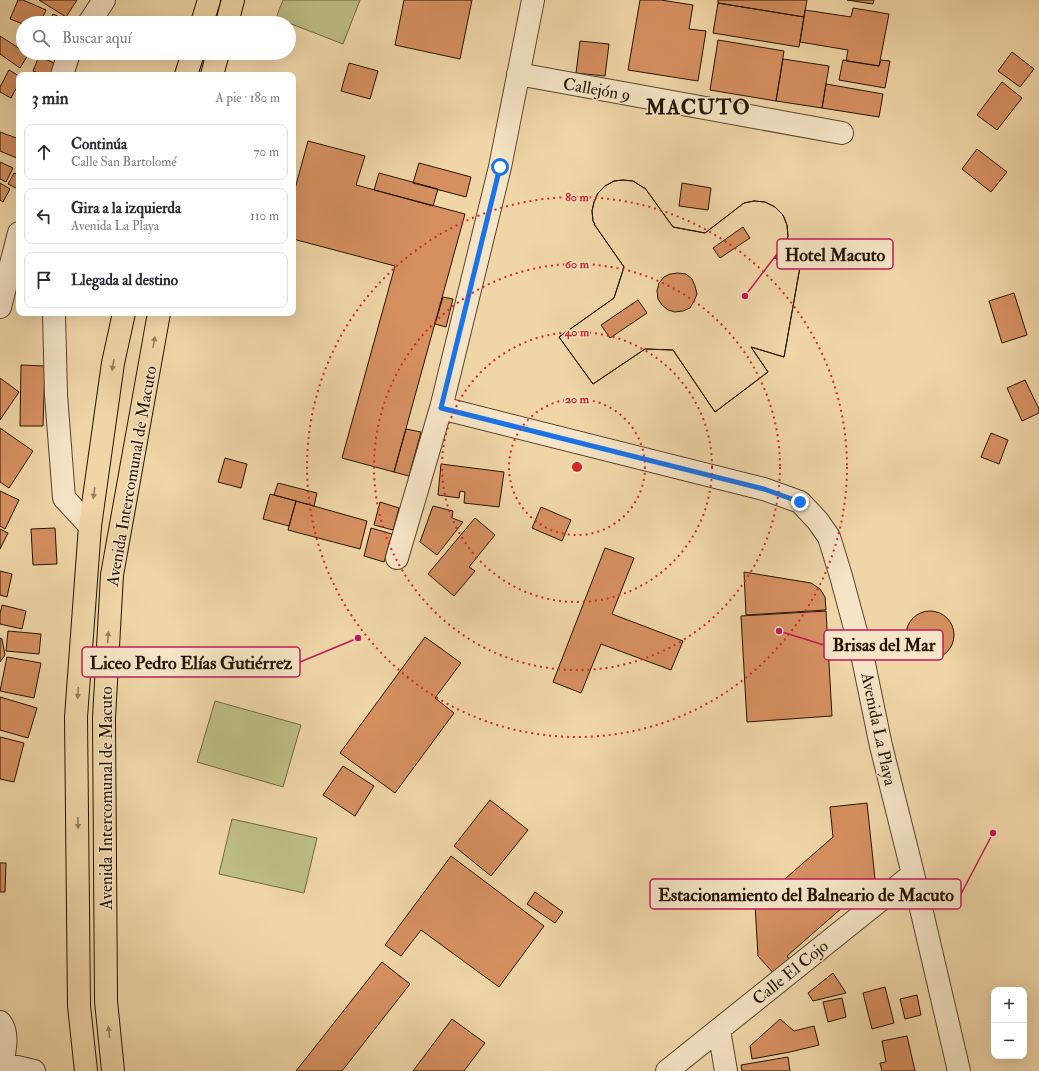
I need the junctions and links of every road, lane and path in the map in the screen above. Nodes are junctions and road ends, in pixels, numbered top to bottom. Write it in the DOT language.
graph roads {
  1 [pos="104,0"];
  2 [pos="209,0"];
  3 [pos="233,0"];
  4 [pos="533,0"];
  5 [pos="94,16"];
  6 [pos="204,16"];
  7 [pos="229,16"];
  8 [pos="67,60"];
  9 [pos="191,60"];
  10 [pos="216,60"];
  11 [pos="63,72"];
  12 [pos="187,72"];
  13 [pos="213,72"];
  14 [pos="518,74"];
  15 [pos="842,133"];
  16 [pos="16,245"];
  17 [pos="0,307"];
  18 [pos="54,316"];
  19 [pos="123,316"];
  20 [pos="158,316"];
  21 [pos="441,408"];
  22 [pos="90,526"];
  23 [pos="397,558"];
  24 [pos="913,874"];
  25 [pos="0,1022"];
  26 [pos="719,1030"];
  27 [pos="1,1063"];
  28 [pos="34,1071"];
  29 [pos="86,1071"];
  30 [pos="113,1071"];
  31 [pos="667,1071"];
  32 [pos="726,1071"];
  33 [pos="959,1071"];
  1 -- 5 [label="street"];
  2 -- 6 [label="main road"];
  3 -- 7 [label="main road"];
  4 -- 14 [label="street"];
  8 -- 11 [label="street"];
  9 -- 12 [label="main road"];
  10 -- 13 [label="main road"];
  14 -- 15 [label="street, Callejón 9"];
  14 -- 21 [label="street"];
  16 -- 17 [label="street"];
  18 -- 22 [label="street"];
  19 -- 22 [label="main road, Avenida Intercomunal de Macuto, one-way"];
  30 -- 20 [label="main road, Avenida Intercomunal de Macuto, one-way"];
  21 -- 23 [label="street"];
  21 -- 24 [label="street, Avenida La Playa"];
  22 -- 29 [label="main road, Avenida Intercomunal de Macuto, one-way"];
  24 -- 26 [label="street, Calle El Cojo"];
  24 -- 33 [label="street, Avenida La Playa"];
  25 -- 27 [label="street"];
  26 -- 31 [label="street, Calle El Cojo"];
  26 -- 32 [label="street"];
  27 -- 28 [label="street"];
}
